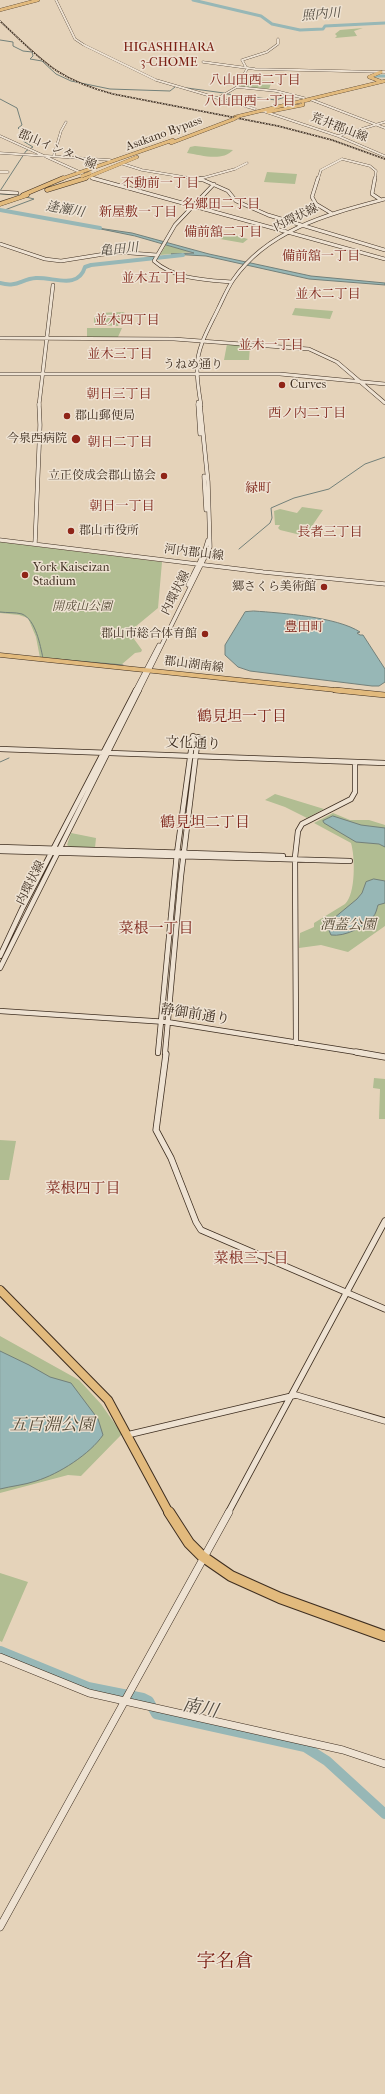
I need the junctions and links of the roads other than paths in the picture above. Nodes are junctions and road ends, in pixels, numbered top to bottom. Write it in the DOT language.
graph roads {
  1 [pos="34,0"];
  2 [pos="38,0"];
  3 [pos="56,0"];
  4 [pos="23,4"];
  5 [pos="0,9"];
  6 [pos="278,39"];
  7 [pos="203,62"];
  8 [pos="247,68"];
  9 [pos="384,72"];
  10 [pos="375,73"];
  11 [pos="375,81"];
  12 [pos="385,82"];
  13 [pos="363,86"];
  14 [pos="238,87"];
  15 [pos="329,94"];
  16 [pos="218,98"];
  17 [pos="304,98"];
  18 [pos="296,99"];
  19 [pos="313,99"];
  20 [pos="277,102"];
  21 [pos="303,103"];
  22 [pos="283,104"];
  23 [pos="255,107"];
  24 [pos="272,107"];
  25 [pos="263,111"];
  26 [pos="268,112"];
  27 [pos="235,118"];
  28 [pos="66,122"];
  29 [pos="385,122"];
  30 [pos="377,124"];
  31 [pos="385,128"];
  32 [pos="0,135"];
  33 [pos="338,136"];
  34 [pos="173,140"];
  35 [pos="0,153"];
  36 [pos="40,154"];
  37 [pos="54,155"];
  38 [pos="385,156"];
  39 [pos="110,160"];
  40 [pos="247,163"];
  41 [pos="123,164"];
  42 [pos="0,172"];
  43 [pos="8,172"];
  44 [pos="80,174"];
  45 [pos="90,174"];
  46 [pos="198,179"];
  47 [pos="214,184"];
  48 [pos="0,192"];
  49 [pos="17,193"];
  50 [pos="26,195"];
  51 [pos="385,199"];
  52 [pos="380,200"];
  53 [pos="0,204"];
  54 [pos="194,205"];
  55 [pos="330,213"];
  56 [pos="299,224"];
  57 [pos="287,231"];
  58 [pos="0,244"];
  59 [pos="385,250"];
  60 [pos="156,256"];
  61 [pos="385,259"];
  62 [pos="230,282"];
  63 [pos="53,286"];
  64 [pos="0,338"];
  65 [pos="47,338"];
  66 [pos="200,341"];
  67 [pos="0,373"];
  68 [pos="43,373"];
  69 [pos="197,373"];
  70 [pos="358,380"];
  71 [pos="385,383"];
  72 [pos="385,404"];
  73 [pos="0,540"];
  74 [pos="35,544"];
  75 [pos="200,564"];
  76 [pos="385,584"];
  77 [pos="0,655"];
  78 [pos="148,670"];
  79 [pos="385,695"];
  80 [pos="195,737"];
  81 [pos="0,749"];
  82 [pos="106,752"];
  83 [pos="192,755"];
  84 [pos="355,762"];
  85 [pos="385,763"];
  86 [pos="180,828"];
  87 [pos="186,828"];
  88 [pos="0,847"];
  89 [pos="26,850"];
  90 [pos="0,851"];
  91 [pos="52,851"];
  92 [pos="59,851"];
  93 [pos="177,855"];
  94 [pos="183,855"];
  95 [pos="295,858"];
  96 [pos="350,859"];
  97 [pos="0,956"];
  98 [pos="0,968"];
  99 [pos="0,1011"];
  100 [pos="164,1022"];
  101 [pos="296,1043"];
  102 [pos="158,1053"];
  103 [pos="385,1057"];
  104 [pos="385,1221"];
  105 [pos="0,1290"];
  106 [pos="346,1293"];
  107 [pos="385,1309"];
  108 [pos="291,1396"];
  109 [pos="385,1421"];
  110 [pos="127,1435"];
  111 [pos="204,1558"];
  112 [pos="385,1636"];
  113 [pos="0,1657"];
  114 [pos="124,1702"];
  115 [pos="385,1764"];
  116 [pos="0,1927"];
  1 -- 4 [label="highway"];
  2 -- 4 [label="highway"];
  3 -- 16 [label="street"];
  4 -- 5 [label="highway"];
  6 -- 8 [label="street"];
  7 -- 8 [label="street"];
  8 -- 10 [label="street"];
  8 -- 14 [label="street"];
  9 -- 10 [label="highway"];
  10 -- 11 [label="highway"];
  11 -- 12 [label="highway"];
  11 -- 13 [label="highway"];
  12 -- 13 [label="highway, Asakano Bypass"];
  12 -- 19 [label="highway, Asakano Bypass"];
  13 -- 15 [label="highway, Asakano Bypass"];
  14 -- 16 [label="street"];
  14 -- 17 [label="street"];
  15 -- 18 [label="highway"];
  15 -- 22 [label="highway, Asakano Bypass"];
  16 -- 23 [label="street"];
  18 -- 20 [label="highway"];
  18 -- 22 [label="highway"];
  19 -- 21 [label="highway"];
  19 -- 24 [label="highway, Asakano Bypass"];
  19 -- 30 [label="street"];
  21 -- 24 [label="highway"];
  21 -- 26 [label="highway"];
  22 -- 27 [label="highway, Asakano Bypass"];
  24 -- 27 [label="highway, Asakano Bypass"];
  25 -- 26 [label="street, 荒井郡山線"];
  26 -- 33 [label="street, 荒井郡山線"];
  27 -- 34 [label="highway, Asakano Bypass"];
  27 -- 45 [label="highway, Asakano Bypass"];
  28 -- 37 [label="street"];
  29 -- 30 [label="street"];
  30 -- 31 [label="street"];
  30 -- 33 [label="street"];
  32 -- 36 [label="street"];
  33 -- 38 [label="street, 荒井郡山線"];
  34 -- 44 [label="highway"];
  34 -- 45 [label="highway, Asakano Bypass"];
  35 -- 36 [label="street"];
  36 -- 37 [label="street"];
  36 -- 44 [label="street"];
  37 -- 39 [label="street"];
  40 -- 46 [label="street"];
  41 -- 46 [label="street"];
  42 -- 43 [label="street"];
  44 -- 45 [label="highway, Asakano Bypass, bridge"];
  44 -- 50 [label="highway, Asakano Bypass"];
  45 -- 50 [label="highway"];
  45 -- 54 [label="street"];
  46 -- 47 [label="street"];
  47 -- 54 [label="street"];
  47 -- 56 [label="street"];
  48 -- 49 [label="street"];
  50 -- 53 [label="highway, Asakano Bypass"];
  51 -- 52 [label="street, 内環状線"];
  52 -- 55 [label="street, 内環状線"];
  52 -- 55 [label="street"];
  54 -- 57 [label="street"];
  54 -- 60 [label="street"];
  55 -- 56 [label="street, 内環状線"];
  56 -- 57 [label="street, 内環状線"];
  56 -- 59 [label="street"];
  57 -- 61 [label="street"];
  57 -- 62 [label="street, 内環状線"];
  58 -- 60 [label="street"];
  60 -- 62 [label="street"];
  62 -- 66 [label="street, 内環状線"];
  63 -- 65 [label="street"];
  64 -- 65 [label="street"];
  65 -- 66 [label="street"];
  65 -- 68 [label="street"];
  66 -- 69 [label="street, 内環状線"];
  66 -- 70 [label="street"];
  67 -- 68 [label="street, うねめ通り"];
  68 -- 69 [label="street, うねめ通り"];
  68 -- 74 [label="street"];
  69 -- 70 [label="street, うねめ通り"];
  69 -- 75 [label="street, 内環状線"];
  70 -- 71 [label="street, うねめ通り"];
  70 -- 72 [label="street"];
  73 -- 74 [label="street, 河内郡山線"];
  74 -- 75 [label="street, 河内郡山線"];
  75 -- 76 [label="street, 河内郡山線"];
  75 -- 78 [label="street, 内環状線"];
  77 -- 78 [label="main road, 郡山湖南線"];
  78 -- 79 [label="main road, 郡山湖南線"];
  78 -- 82 [label="street, 内環状線"];
  80 -- 83 [label="street"];
  81 -- 82 [label="street, 文化通り"];
  82 -- 83 [label="street, 文化通り"];
  82 -- 91 [label="street, 内環状線"];
  82 -- 92 [label="street, 内環状線"];
  83 -- 84 [label="street, 文化通り"];
  83 -- 86 [label="street"];
  83 -- 87 [label="street"];
  84 -- 85 [label="street, 文化通り"];
  84 -- 95 [label="street"];
  86 -- 87 [label="street"];
  86 -- 93 [label="street"];
  87 -- 94 [label="street"];
  88 -- 89 [label="street"];
  89 -- 90 [label="street"];
  89 -- 91 [label="street"];
  91 -- 92 [label="street"];
  91 -- 97 [label="street, 内環状線"];
  92 -- 93 [label="street"];
  92 -- 98 [label="street, 内環状線"];
  93 -- 94 [label="street"];
  93 -- 100 [label="street"];
  94 -- 95 [label="street"];
  94 -- 100 [label="street"];
  95 -- 96 [label="street"];
  95 -- 101 [label="street"];
  99 -- 100 [label="street, 静御前通り"];
  100 -- 101 [label="street, 静御前通り"];
  100 -- 102 [label="street"];
  100 -- 106 [label="street"];
  101 -- 103 [label="street, 静御前通り"];
  104 -- 106 [label="street"];
  105 -- 110 [label="highway"];
  106 -- 107 [label="street"];
  106 -- 108 [label="street"];
  108 -- 109 [label="street"];
  108 -- 110 [label="street"];
  108 -- 111 [label="street"];
  110 -- 111 [label="highway"];
  111 -- 112 [label="highway"];
  111 -- 114 [label="street"];
  113 -- 114 [label="street"];
  114 -- 115 [label="street"];
  114 -- 116 [label="street"];
}
